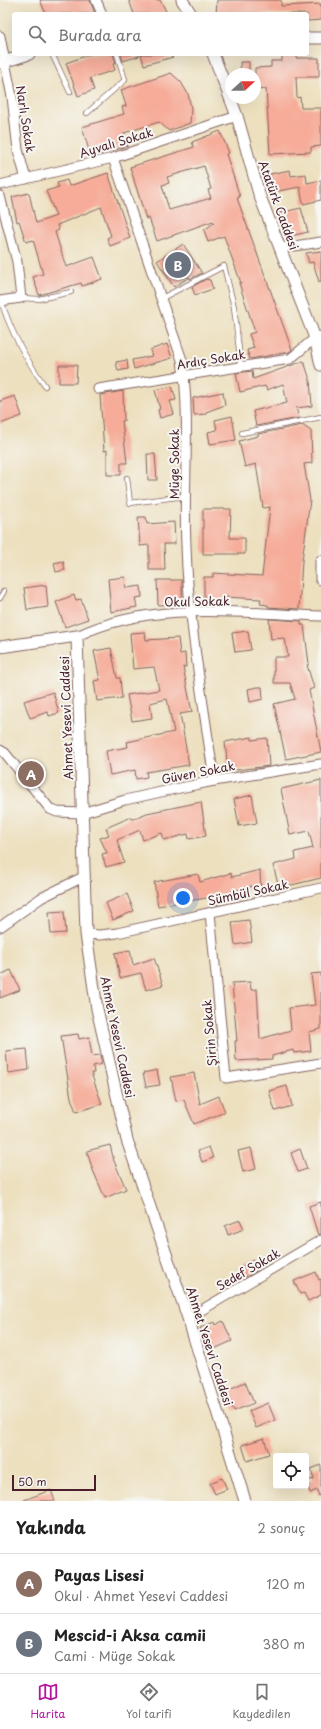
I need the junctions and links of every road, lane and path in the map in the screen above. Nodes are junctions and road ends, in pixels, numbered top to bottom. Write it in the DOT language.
graph roads {
  1 [pos="96,0"];
  2 [pos="182,0"];
  3 [pos="101,12"];
  4 [pos="190,12"];
  5 [pos="0,36"];
  6 [pos="309,38"];
  7 [pos="321,38"];
  8 [pos="22,56"];
  9 [pos="53,56"];
  10 [pos="119,56"];
  11 [pos="214,56"];
  12 [pos="2,62"];
  13 [pos="70,92"];
  14 [pos="86,113"];
  15 [pos="237,116"];
  16 [pos="113,158"];
  17 [pos="26,179"];
  18 [pos="0,185"];
  19 [pos="0,196"];
  20 [pos="321,242"];
  21 [pos="281,248"];
  22 [pos="71,292"];
  23 [pos="22,298"];
  24 [pos="160,299"];
  25 [pos="0,300"];
  26 [pos="318,337"];
  27 [pos="240,366"];
  28 [pos="321,366"];
  29 [pos="184,375"];
  30 [pos="46,386"];
  31 [pos="98,389"];
  32 [pos="321,417"];
  33 [pos="242,433"];
  34 [pos="127,478"];
  35 [pos="186,496"];
  36 [pos="4,591"];
  37 [pos="0,598"];
  38 [pos="192,612"];
  39 [pos="321,616"];
  40 [pos="77,636"];
  41 [pos="0,647"];
  42 [pos="0,750"];
  43 [pos="321,764"];
  44 [pos="214,781"];
  45 [pos="82,813"];
  46 [pos="85,876"];
  47 [pos="321,888"];
  48 [pos="210,913"];
  49 [pos="0,927"];
  50 [pos="86,934"];
  51 [pos="321,1064"];
  52 [pos="321,1240"];
  53 [pos="188,1318"];
  54 [pos="245,1501"];
  1 -- 3 [label="street"];
  2 -- 4 [label="street"];
  5 -- 12 [label="street, Narlı Sokak"];
  6 -- 7 [label="street"];
  8 -- 12 [label="street"];
  9 -- 13 [label="lane"];
  10 -- 14 [label="lane"];
  11 -- 15 [label="street, Atatürk Caddesi"];
  12 -- 17 [label="street, Narlı Sokak"];
  15 -- 16 [label="street, Ayvalı Sokak"];
  15 -- 21 [label="street, Atatürk Caddesi"];
  16 -- 17 [label="street, Ayvalı Sokak"];
  16 -- 24 [label="street, Müge Sokak"];
  17 -- 18 [label="street, Ayvalı Sokak"];
  19 -- 23 [label="street"];
  20 -- 21 [label="street"];
  21 -- 26 [label="street, Atatürk Caddesi"];
  22 -- 23 [label="lane"];
  23 -- 25 [label="street"];
  24 -- 27 [label="lane"];
  24 -- 29 [label="street, Müge Sokak"];
  25 -- 30 [label="lane"];
  26 -- 27 [label="street, Ardıç Sokak"];
  26 -- 28 [label="street, Atatürk Caddesi"];
  27 -- 29 [label="street, Ardıç Sokak"];
  29 -- 31 [label="street, Ardıç Sokak"];
  29 -- 35 [label="street, Müge Sokak"];
  32 -- 33 [label="lane"];
  34 -- 35 [label="lane"];
  35 -- 38 [label="street, Müge Sokak"];
  36 -- 37 [label="lane"];
  38 -- 39 [label="street, Okul Sokak"];
  38 -- 40 [label="street, Okul Sokak"];
  38 -- 44 [label="street, Müge Sokak"];
  40 -- 41 [label="street, Ahmet Yesevi Caddesi"];
  40 -- 45 [label="street, Ahmet Yesevi Caddesi"];
  42 -- 45 [label="street, Güven Sokak"];
  43 -- 44 [label="street, Güven Sokak"];
  44 -- 45 [label="street, Güven Sokak"];
  45 -- 46 [label="street, Ahmet Yesevi Caddesi"];
  46 -- 49 [label="street"];
  46 -- 50 [label="street, Ahmet Yesevi Caddesi"];
  47 -- 48 [label="street, Sümbül Sokak"];
  48 -- 50 [label="street, Sümbül Sokak"];
  48 -- 51 [label="street, Şirin Sokak"];
  50 -- 53 [label="street, Ahmet Yesevi Caddesi"];
  52 -- 53 [label="street, Sedef Sokak"];
  53 -- 54 [label="street, Ahmet Yesevi Caddesi"];
}
